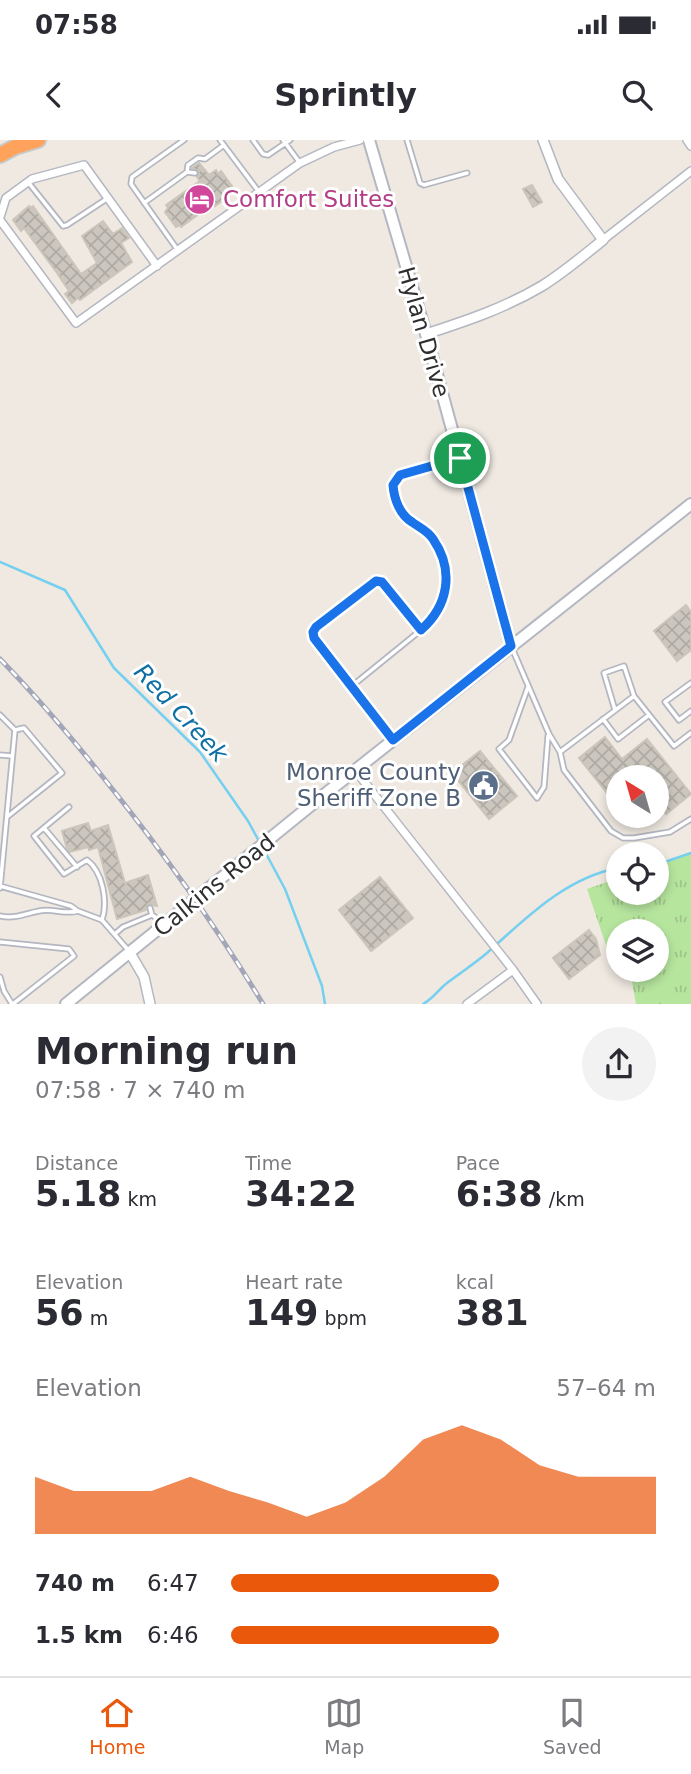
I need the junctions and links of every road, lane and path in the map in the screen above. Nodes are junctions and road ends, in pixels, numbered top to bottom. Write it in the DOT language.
graph roads {
  1 [pos="38,140"];
  2 [pos="184,140"];
  3 [pos="220,140"];
  4 [pos="253,140"];
  5 [pos="360,140"];
  6 [pos="369,140"];
  7 [pos="407,140"];
  8 [pos="543,140"];
  9 [pos="687,140"];
  10 [pos="286,141"];
  11 [pos="224,145"];
  12 [pos="691,146"];
  13 [pos="0,155"];
  14 [pos="205,159"];
  15 [pos="300,163"];
  16 [pos="204,166"];
  17 [pos="691,171"];
  18 [pos="187,172"];
  19 [pos="195,173"];
  20 [pos="467,173"];
  21 [pos="28,182"];
  22 [pos="259,192"];
  23 [pos="108,198"];
  24 [pos="144,203"];
  25 [pos="0,218"];
  26 [pos="603,240"];
  27 [pos="178,250"];
  28 [pos="157,266"];
  29 [pos="426,334"];
  30 [pos="460,458"];
  31 [pos="691,504"];
  32 [pos="421,630"];
  33 [pos="511,646"];
  34 [pos="691,683"];
  35 [pos="352,686"];
  36 [pos="528,687"];
  37 [pos="634,696"];
  38 [pos="615,710"];
  39 [pos="691,711"];
  40 [pos="0,715"];
  41 [pos="649,715"];
  42 [pos="603,719"];
  43 [pos="15,730"];
  44 [pos="691,733"];
  45 [pos="549,734"];
  46 [pos="393,740"];
  47 [pos="560,752"];
  48 [pos="0,755"];
  49 [pos="12,756"];
  50 [pos="355,770"];
  51 [pos="69,807"];
  52 [pos="6,817"];
  53 [pos="691,819"];
  54 [pos="44,828"];
  55 [pos="77,867"];
  56 [pos="0,887"];
  57 [pos="114,907"];
  58 [pos="150,908"];
  59 [pos="105,910"];
  60 [pos="78,911"];
  61 [pos="152,915"];
  62 [pos="0,916"];
  63 [pos="102,920"];
  64 [pos="166,925"];
  65 [pos="115,934"];
  66 [pos="0,942"];
  67 [pos="130,953"];
  68 [pos="513,970"];
  69 [pos="0,976"];
  70 [pos="12,1004"];
  71 [pos="66,1004"];
  72 [pos="150,1004"];
  73 [pos="467,1004"];
  74 [pos="537,1004"];
  1 -- 13 [label="highway"];
  2 -- 24 [label="lane"];
  3 -- 11 [label="lane"];
  4 -- 10 [label="lane"];
  5 -- 15 [label="street"];
  6 -- 29 [label="main road, Hylan Drive"];
  7 -- 20 [label="lane"];
  8 -- 26 [label="street"];
  9 -- 12 [label="street"];
  10 -- 15 [label="lane"];
  11 -- 14 [label="lane"];
  11 -- 22 [label="lane"];
  14 -- 16 [label="lane"];
  14 -- 18 [label="lane"];
  15 -- 22 [label="street"];
  17 -- 26 [label="street"];
  18 -- 19 [label="lane"];
  18 -- 24 [label="lane"];
  21 -- 23 [label="street"];
  21 -- 23 [label="lane"];
  21 -- 25 [label="street"];
  22 -- 27 [label="street"];
  23 -- 28 [label="street"];
  24 -- 27 [label="lane"];
  25 -- 28 [label="street"];
  26 -- 29 [label="street"];
  27 -- 28 [label="street"];
  29 -- 30 [label="main road, Hylan Drive"];
  30 -- 32 [label="lane"];
  30 -- 33 [label="main road, Hylan Drive"];
  31 -- 33 [label="main road, Calkins Road"];
  32 -- 35 [label="lane"];
  32 -- 35 [label="lane"];
  33 -- 36 [label="lane"];
  33 -- 46 [label="main road, Calkins Road"];
  34 -- 39 [label="lane"];
  35 -- 46 [label="lane"];
  36 -- 45 [label="lane"];
  36 -- 45 [label="lane"];
  37 -- 38 [label="lane"];
  37 -- 38 [label="lane"];
  37 -- 41 [label="lane"];
  38 -- 42 [label="lane"];
  40 -- 43 [label="lane"];
  41 -- 42 [label="lane"];
  41 -- 44 [label="lane"];
  42 -- 47 [label="lane"];
  43 -- 49 [label="lane"];
  43 -- 52 [label="lane"];
  45 -- 47 [label="lane"];
  46 -- 50 [label="main road, Calkins Road"];
  47 -- 53 [label="lane"];
  48 -- 49 [label="lane"];
  49 -- 52 [label="lane"];
  50 -- 64 [label="main road, Calkins Road"];
  50 -- 68 [label="street"];
  51 -- 54 [label="lane"];
  52 -- 56 [label="lane"];
  54 -- 55 [label="lane"];
  54 -- 55 [label="lane"];
  55 -- 59 [label="lane"];
  56 -- 60 [label="lane"];
  57 -- 59 [label="lane"];
  58 -- 61 [label="lane"];
  59 -- 63 [label="lane"];
  60 -- 62 [label="lane"];
  60 -- 63 [label="lane"];
  61 -- 64 [label="lane"];
  61 -- 65 [label="lane"];
  63 -- 65 [label="lane"];
  64 -- 67 [label="main road, Calkins Road"];
  65 -- 67 [label="lane"];
  66 -- 70 [label="lane"];
  67 -- 71 [label="main road, Calkins Road"];
  67 -- 72 [label="street"];
  68 -- 73 [label="street"];
  68 -- 74 [label="street"];
  69 -- 70 [label="lane"];
}
